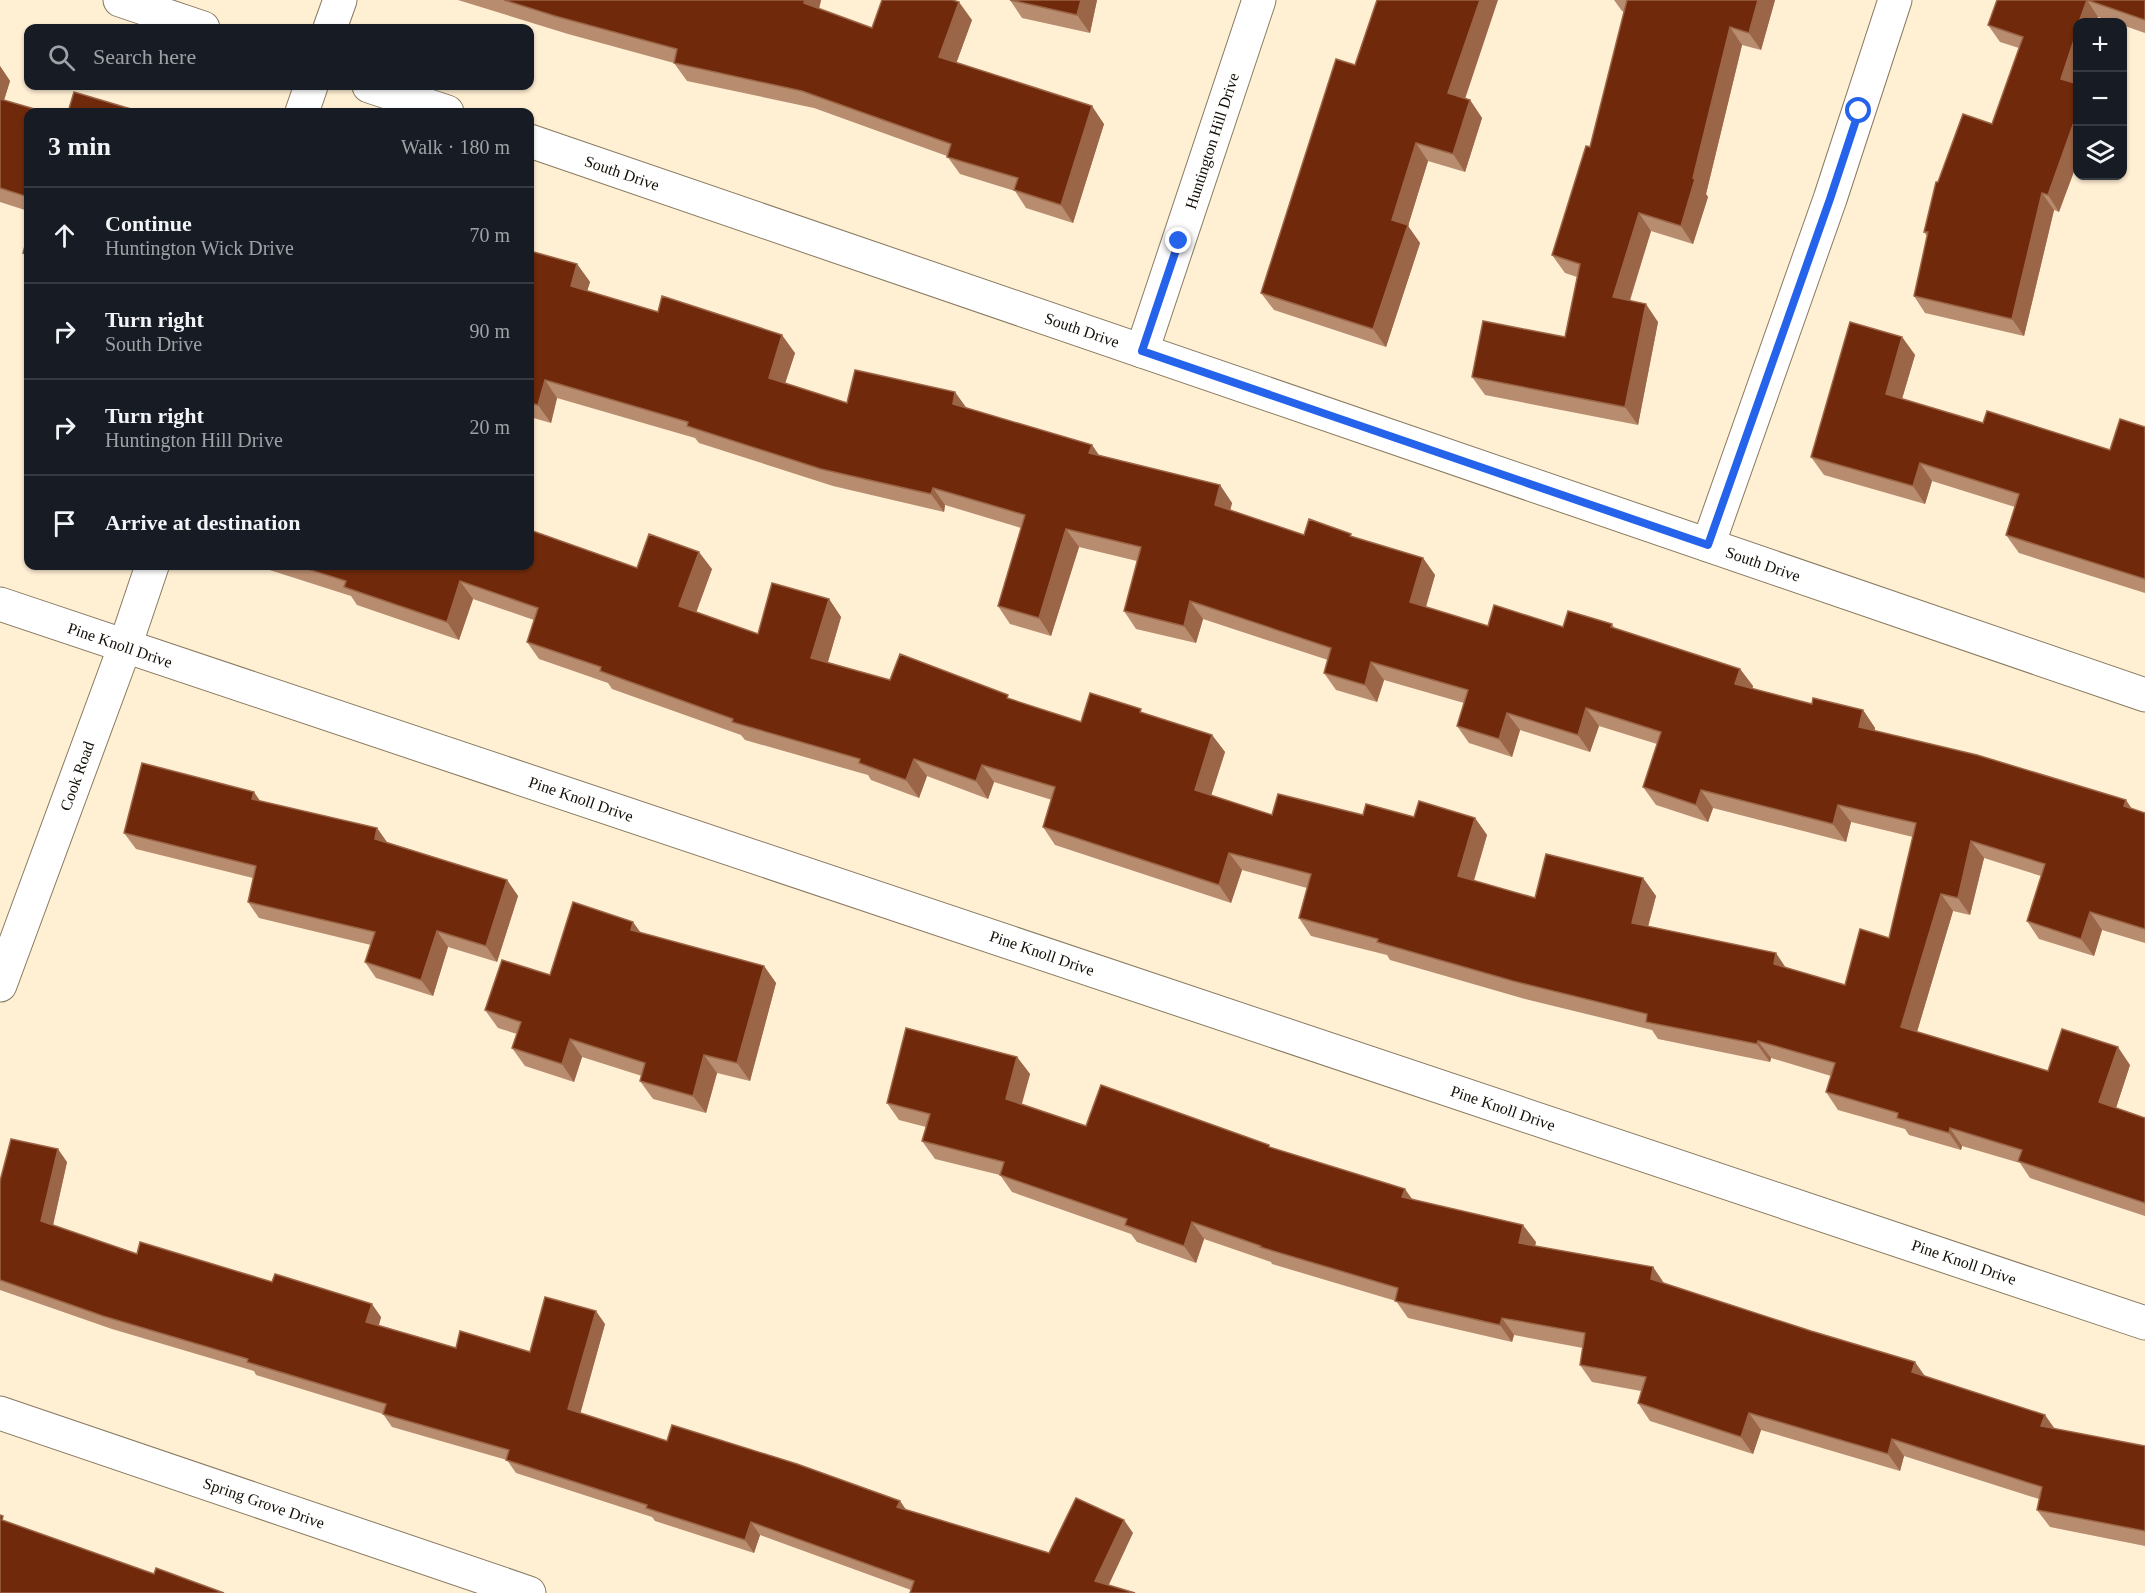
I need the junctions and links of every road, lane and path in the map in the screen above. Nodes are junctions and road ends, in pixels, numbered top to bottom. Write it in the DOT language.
graph roads {
  1 [pos="120,0"];
  2 [pos="340,0"];
  3 [pos="1259,0"];
  4 [pos="1895,0"];
  5 [pos="191,24"];
  6 [pos="331,24"];
  7 [pos="310,90"];
  8 [pos="381,90"];
  9 [pos="303,108"];
  10 [pos="435,108"];
  11 [pos="534,142"];
  12 [pos="1142,351"];
  13 [pos="1708,545"];
  14 [pos="151,570"];
  15 [pos="0,604"];
  16 [pos="125,646"];
  17 [pos="2145,695"];
  18 [pos="0,985"];
  19 [pos="2145,1323"];
  20 [pos="0,1413"];
  21 [pos="529,1593"];
  1 -- 5 [label="street"];
  2 -- 6 [label="street"];
  3 -- 12 [label="street, Huntington Hill Drive"];
  4 -- 13 [label="street"];
  7 -- 9 [label="street"];
  8 -- 10 [label="street"];
  11 -- 12 [label="street, South Drive"];
  12 -- 13 [label="street, South Drive"];
  13 -- 17 [label="street, South Drive"];
  14 -- 16 [label="street, Cook Road"];
  15 -- 16 [label="street, Pine Knoll Drive"];
  16 -- 18 [label="street, Cook Road"];
  16 -- 19 [label="street, Pine Knoll Drive"];
  20 -- 21 [label="street, Spring Grove Drive"];
}
